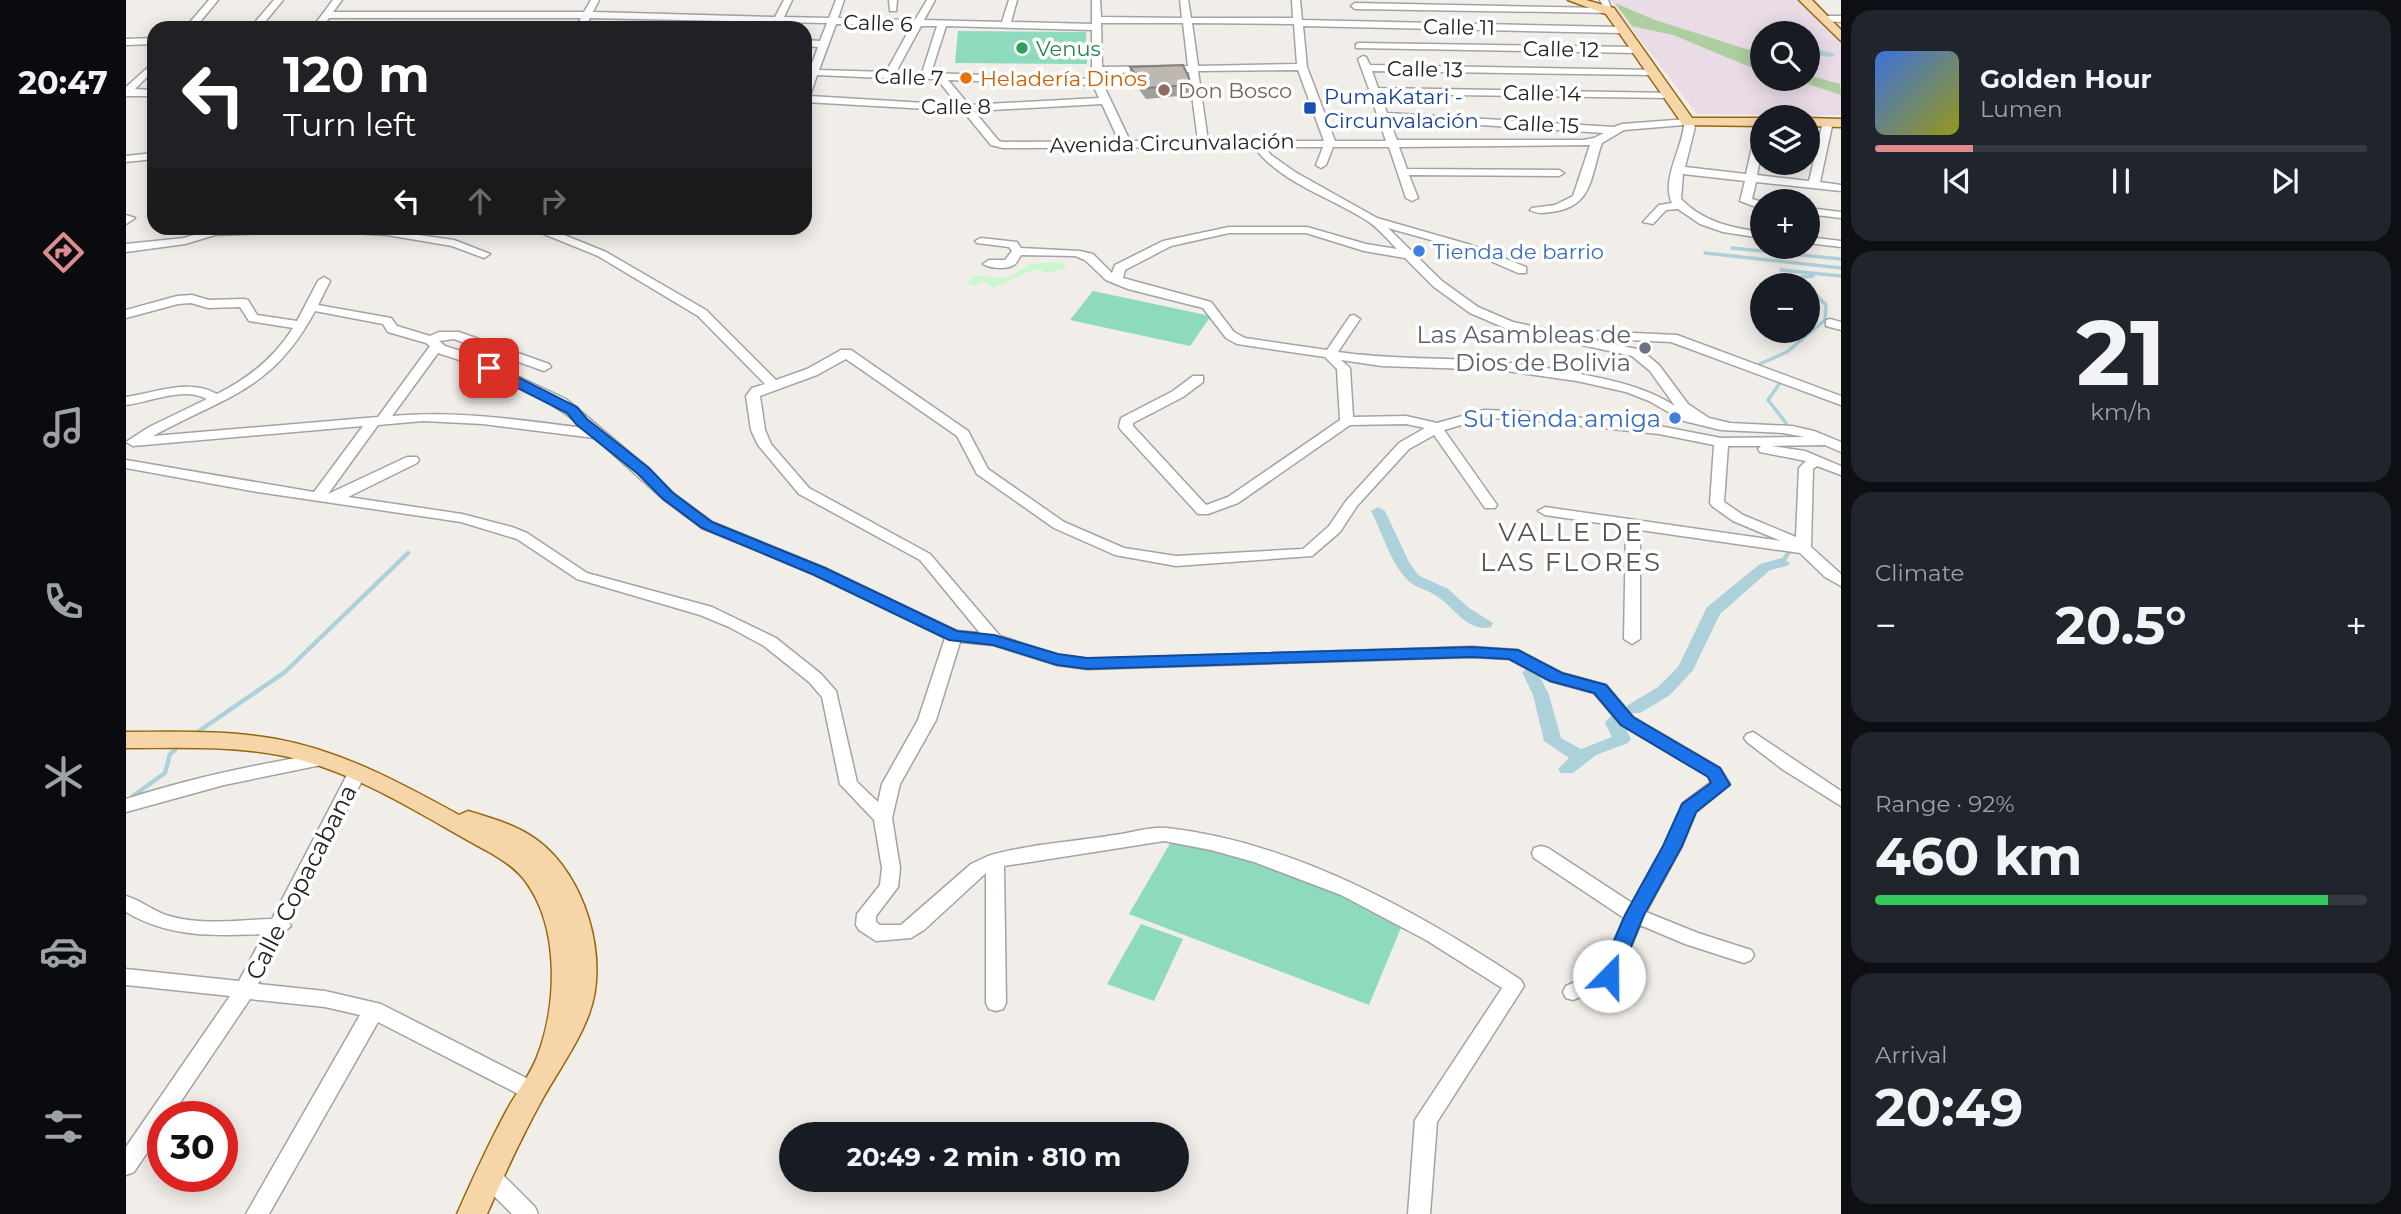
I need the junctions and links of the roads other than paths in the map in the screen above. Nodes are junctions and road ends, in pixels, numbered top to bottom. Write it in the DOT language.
graph roads {
  1 [pos="214,0"];
  2 [pos="279,0"];
  3 [pos="338,0"];
  4 [pos="465,0"];
  5 [pos="596,0"];
  6 [pos="788,0"];
  7 [pos="840,0"];
  8 [pos="931,0"];
  9 [pos="1013,0"];
  10 [pos="1096,0"];
  11 [pos="1184,0"];
  12 [pos="1296,0"];
  13 [pos="1365,0"];
  14 [pos="1440,0"];
  15 [pos="1498,0"];
  16 [pos="1574,0"];
  17 [pos="1805,0"];
  18 [pos="1816,0"];
  19 [pos="1354,6"];
  20 [pos="1607,6"];
  21 [pos="1422,8"];
  22 [pos="1521,9"];
  23 [pos="326,15"];
  24 [pos="587,15"];
  25 [pos="454,16"];
  26 [pos="778,20"];
  27 [pos="1189,20"];
  28 [pos="196,21"];
  29 [pos="261,21"];
  30 [pos="322,21"];
  31 [pos="584,21"];
  32 [pos="686,21"];
  33 [pos="768,21"];
  34 [pos="833,21"];
  35 [pos="1297,22"];
  36 [pos="915,24"];
  37 [pos="942,24"];
  38 [pos="1094,24"];
  39 [pos="1836,24"];
  40 [pos="1004,26"];
  41 [pos="1355,26"];
  42 [pos="1620,30"];
  43 [pos="147,41"];
  44 [pos="126,42"];
  45 [pos="812,43"];
  46 [pos="823,44"];
  47 [pos="1360,46"];
  48 [pos="1636,50"];
  49 [pos="1302,67"];
  50 [pos="1366,68"];
  51 [pos="812,69"];
  52 [pos="1194,69"];
  53 [pos="1097,70"];
  54 [pos="147,71"];
  55 [pos="1652,72"];
  56 [pos="812,73"];
  57 [pos="888,77"];
  58 [pos="925,78"];
  59 [pos="942,79"];
  60 [pos="1097,82"];
  61 [pos="128,89"];
  62 [pos="1373,90"];
  63 [pos="147,92"];
  64 [pos="1669,95"];
  65 [pos="812,99"];
  66 [pos="1106,102"];
  67 [pos="964,108"];
  68 [pos="1383,116"];
  69 [pos="1688,122"];
  70 [pos="1750,122"];
  71 [pos="1820,123"];
  72 [pos="1825,123"];
  73 [pos="1841,123"];
  74 [pos="1614,130"];
  75 [pos="1597,141"];
  76 [pos="1203,142"];
  77 [pos="1255,142"];
  78 [pos="1330,142"];
  79 [pos="1394,143"];
  80 [pos="1125,144"];
  81 [pos="147,157"];
  82 [pos="126,159"];
  83 [pos="1321,165"];
  84 [pos="1678,170"];
  85 [pos="1404,172"];
  86 [pos="1559,173"];
  87 [pos="1752,175"];
  88 [pos="1751,179"];
  89 [pos="1814,185"];
  90 [pos="1841,188"];
  91 [pos="1412,198"];
  92 [pos="1750,202"];
  93 [pos="1680,206"];
  94 [pos="1536,211"];
  95 [pos="1820,212"];
  96 [pos="1841,215"];
  97 [pos="1375,221"];
  98 [pos="1649,222"];
  99 [pos="1750,233"];
  100 [pos="179,235"];
  101 [pos="202,235"];
  102 [pos="405,235"];
  103 [pos="555,235"];
  104 [pos="981,241"];
  105 [pos="1820,241"];
  106 [pos="167,244"];
  107 [pos="1841,244"];
  108 [pos="126,248"];
  109 [pos="1018,251"];
  110 [pos="484,254"];
  111 [pos="1409,255"];
  112 [pos="989,264"];
  113 [pos="1522,270"];
  114 [pos="1117,279"];
  115 [pos="324,281"];
  116 [pos="311,307"];
  117 [pos="126,314"];
  118 [pos="1354,319"];
  119 [pos="300,325"];
  120 [pos="1574,338"];
  121 [pos="434,344"];
  122 [pos="1331,353"];
  123 [pos="544,367"];
  124 [pos="1198,379"];
  125 [pos="774,385"];
  126 [pos="215,398"];
  127 [pos="126,401"];
  128 [pos="1841,401"];
  129 [pos="378,420"];
  130 [pos="1702,420"];
  131 [pos="1347,421"];
  132 [pos="1436,428"];
  133 [pos="597,434"];
  134 [pos="1721,442"];
  135 [pos="1835,445"];
  136 [pos="130,446"];
  137 [pos="412,460"];
  138 [pos="1816,460"];
  139 [pos="126,464"];
  140 [pos="1841,471"];
  141 [pos="318,497"];
  142 [pos="335,498"];
  143 [pos="1490,505"];
  144 [pos="1545,511"];
  145 [pos="1633,524"];
  146 [pos="1803,549"];
  147 [pos="1841,581"];
  148 [pos="954,636"];
  149 [pos="1632,639"];
  150 [pos="994,640"];
  151 [pos="1753,738"];
  152 [pos="126,740"];
  153 [pos="325,759"];
  154 [pos="357,773"];
  155 [pos="1841,800"];
  156 [pos="126,806"];
  157 [pos="883,818"];
  158 [pos="1541,853"];
  159 [pos="995,861"];
  160 [pos="126,903"];
  161 [pos="1634,915"];
  162 [pos="281,926"];
  163 [pos="1744,955"];
  164 [pos="126,977"];
  165 [pos="245,990"];
  166 [pos="1573,992"];
  167 [pos="996,1003"];
  168 [pos="374,1010"];
  169 [pos="531,1091"];
  170 [pos="126,1165"];
  171 [pos="489,1176"];
  172 [pos="1419,1213"];
  173 [pos="257,1214"];
  174 [pos="472,1214"];
  175 [pos="527,1214"];
  1 -- 28 [label="street"];
  2 -- 29 [label="street"];
  3 -- 23 [label="street"];
  4 -- 25 [label="street"];
  5 -- 24 [label="street"];
  6 -- 26 [label="street"];
  7 -- 34 [label="street"];
  8 -- 36 [label="street"];
  9 -- 40 [label="street"];
  10 -- 38 [label="street"];
  11 -- 27 [label="street"];
  12 -- 35 [label="street"];
  13 -- 19 [label="street"];
  14 -- 21 [label="street"];
  15 -- 22 [label="street"];
  16 -- 20 [label="main road"];
  17 -- 39 [label="main road"];
  18 -- 39 [label="main road"];
  19 -- 21 [label="street"];
  19 -- 41 [label="street"];
  20 -- 22 [label="street"];
  20 -- 42 [label="main road"];
  21 -- 22 [label="street"];
  23 -- 25 [label="street, Calle 6"];
  23 -- 30 [label="street"];
  24 -- 25 [label="street, Calle 6"];
  24 -- 31 [label="street"];
  24 -- 32 [label="street, Calle 6"];
  26 -- 33 [label="street, Calle 6"];
  26 -- 34 [label="street, Calle 6"];
  27 -- 35 [label="street, Calle 6"];
  27 -- 38 [label="street, Calle 6"];
  27 -- 52 [label="street"];
  34 -- 36 [label="street, Calle 6"];
  34 -- 46 [label="street"];
  35 -- 41 [label="street, Calle 11"];
  35 -- 49 [label="street"];
  36 -- 37 [label="street, Calle 6"];
  36 -- 57 [label="street"];
  37 -- 40 [label="street, Calle 6"];
  37 -- 58 [label="street"];
  38 -- 40 [label="street, Calle 6"];
  38 -- 53 [label="street"];
  41 -- 42 [label="street, Calle 11"];
  41 -- 47 [label="street"];
  42 -- 48 [label="main road"];
  43 -- 44 [label="street"];
  45 -- 46 [label="street"];
  46 -- 51 [label="street"];
  47 -- 48 [label="street, Calle 12"];
  47 -- 50 [label="street"];
  48 -- 55 [label="main road"];
  49 -- 52 [label="street"];
  49 -- 78 [label="street"];
  50 -- 55 [label="street, Calle 13"];
  50 -- 62 [label="street"];
  52 -- 53 [label="street"];
  52 -- 76 [label="street"];
  53 -- 60 [label="street"];
  54 -- 61 [label="street"];
  55 -- 64 [label="main road"];
  56 -- 57 [label="street, Calle 7"];
  57 -- 58 [label="street, Calle 7"];
  58 -- 59 [label="street, Calle 7"];
  59 -- 60 [label="street, Calle 7"];
  59 -- 67 [label="street"];
  60 -- 66 [label="street"];
  61 -- 63 [label="street"];
  62 -- 64 [label="street, Calle 14"];
  62 -- 68 [label="street"];
  64 -- 69 [label="main road"];
  65 -- 67 [label="street, Calle 8"];
  66 -- 67 [label="street, Calle 8"];
  66 -- 80 [label="street"];
  67 -- 80 [label="street, Avenida Circunvalación"];
  68 -- 74 [label="street, Calle 15"];
  68 -- 79 [label="street"];
  69 -- 70 [label="main road"];
  69 -- 74 [label="street"];
  69 -- 84 [label="street"];
  71 -- 72 [label="main road"];
  72 -- 73 [label="main road"];
  72 -- 89 [label="street"];
  74 -- 75 [label="street"];
  75 -- 79 [label="street, Avenida Circunvalación"];
  75 -- 94 [label="street"];
  76 -- 77 [label="street, Avenida Circunvalación"];
  76 -- 80 [label="street, Avenida Circunvalación"];
  77 -- 78 [label="street, Avenida Circunvalación"];
  77 -- 97 [label="street"];
  78 -- 79 [label="street, Avenida Circunvalación"];
  78 -- 83 [label="street"];
  79 -- 85 [label="street"];
  81 -- 82 [label="street"];
  84 -- 88 [label="street"];
  84 -- 93 [label="street"];
  85 -- 86 [label="street"];
  85 -- 91 [label="street"];
  87 -- 88 [label="street"];
  88 -- 89 [label="street"];
  88 -- 92 [label="street"];
  89 -- 90 [label="street"];
  93 -- 98 [label="street"];
  93 -- 99 [label="street"];
  95 -- 96 [label="street"];
  97 -- 111 [label="street"];
  97 -- 113 [label="street"];
  100 -- 106 [label="street"];
  101 -- 106 [label="street"];
  102 -- 110 [label="street"];
  103 -- 125 [label="street"];
  104 -- 109 [label="street"];
  105 -- 107 [label="street"];
  106 -- 108 [label="street"];
  109 -- 112 [label="street"];
  109 -- 114 [label="street"];
  111 -- 114 [label="street"];
  111 -- 120 [label="street"];
  114 -- 122 [label="street"];
  115 -- 116 [label="street"];
  116 -- 119 [label="street"];
  116 -- 121 [label="street"];
  117 -- 119 [label="street"];
  118 -- 122 [label="street"];
  119 -- 126 [label="street"];
  120 -- 128 [label="street"];
  120 -- 130 [label="street"];
  121 -- 123 [label="street"];
  121 -- 129 [label="street"];
  121 -- 133 [label="street"];
  122 -- 130 [label="street"];
  122 -- 131 [label="street"];
  124 -- 131 [label="street"];
  125 -- 132 [label="street"];
  125 -- 150 [label="street"];
  126 -- 127 [label="street"];
  126 -- 136 [label="street"];
  129 -- 133 [label="street"];
  129 -- 136 [label="street"];
  129 -- 141 [label="street"];
  130 -- 135 [label="street"];
  131 -- 132 [label="street"];
  132 -- 134 [label="street"];
  132 -- 143 [label="street"];
  133 -- 148 [label="street"];
  134 -- 135 [label="street"];
  134 -- 138 [label="street"];
  134 -- 146 [label="street"];
  137 -- 142 [label="street"];
  138 -- 140 [label="street"];
  138 -- 146 [label="street"];
  139 -- 141 [label="street"];
  141 -- 142 [label="street"];
  142 -- 157 [label="street"];
  144 -- 145 [label="street"];
  145 -- 146 [label="street"];
  145 -- 149 [label="street"];
  146 -- 147 [label="street"];
  148 -- 150 [label="street"];
  148 -- 157 [label="street"];
  150 -- 161 [label="street"];
  151 -- 155 [label="street"];
  152 -- 153 [label="main road"];
  153 -- 154 [label="main road"];
  153 -- 156 [label="street"];
  154 -- 162 [label="street, Calle Copacabana"];
  154 -- 169 [label="main road"];
  157 -- 159 [label="street"];
  158 -- 161 [label="street"];
  159 -- 167 [label="street"];
  159 -- 172 [label="street"];
  160 -- 162 [label="street"];
  161 -- 163 [label="street"];
  161 -- 166 [label="street"];
  162 -- 165 [label="street, Calle Copacabana"];
  164 -- 165 [label="street"];
  165 -- 168 [label="street"];
  165 -- 170 [label="street, Calle Copacabana"];
  168 -- 169 [label="street"];
  168 -- 173 [label="street"];
  169 -- 171 [label="main road"];
  171 -- 174 [label="main road"];
  171 -- 175 [label="street"];
}
